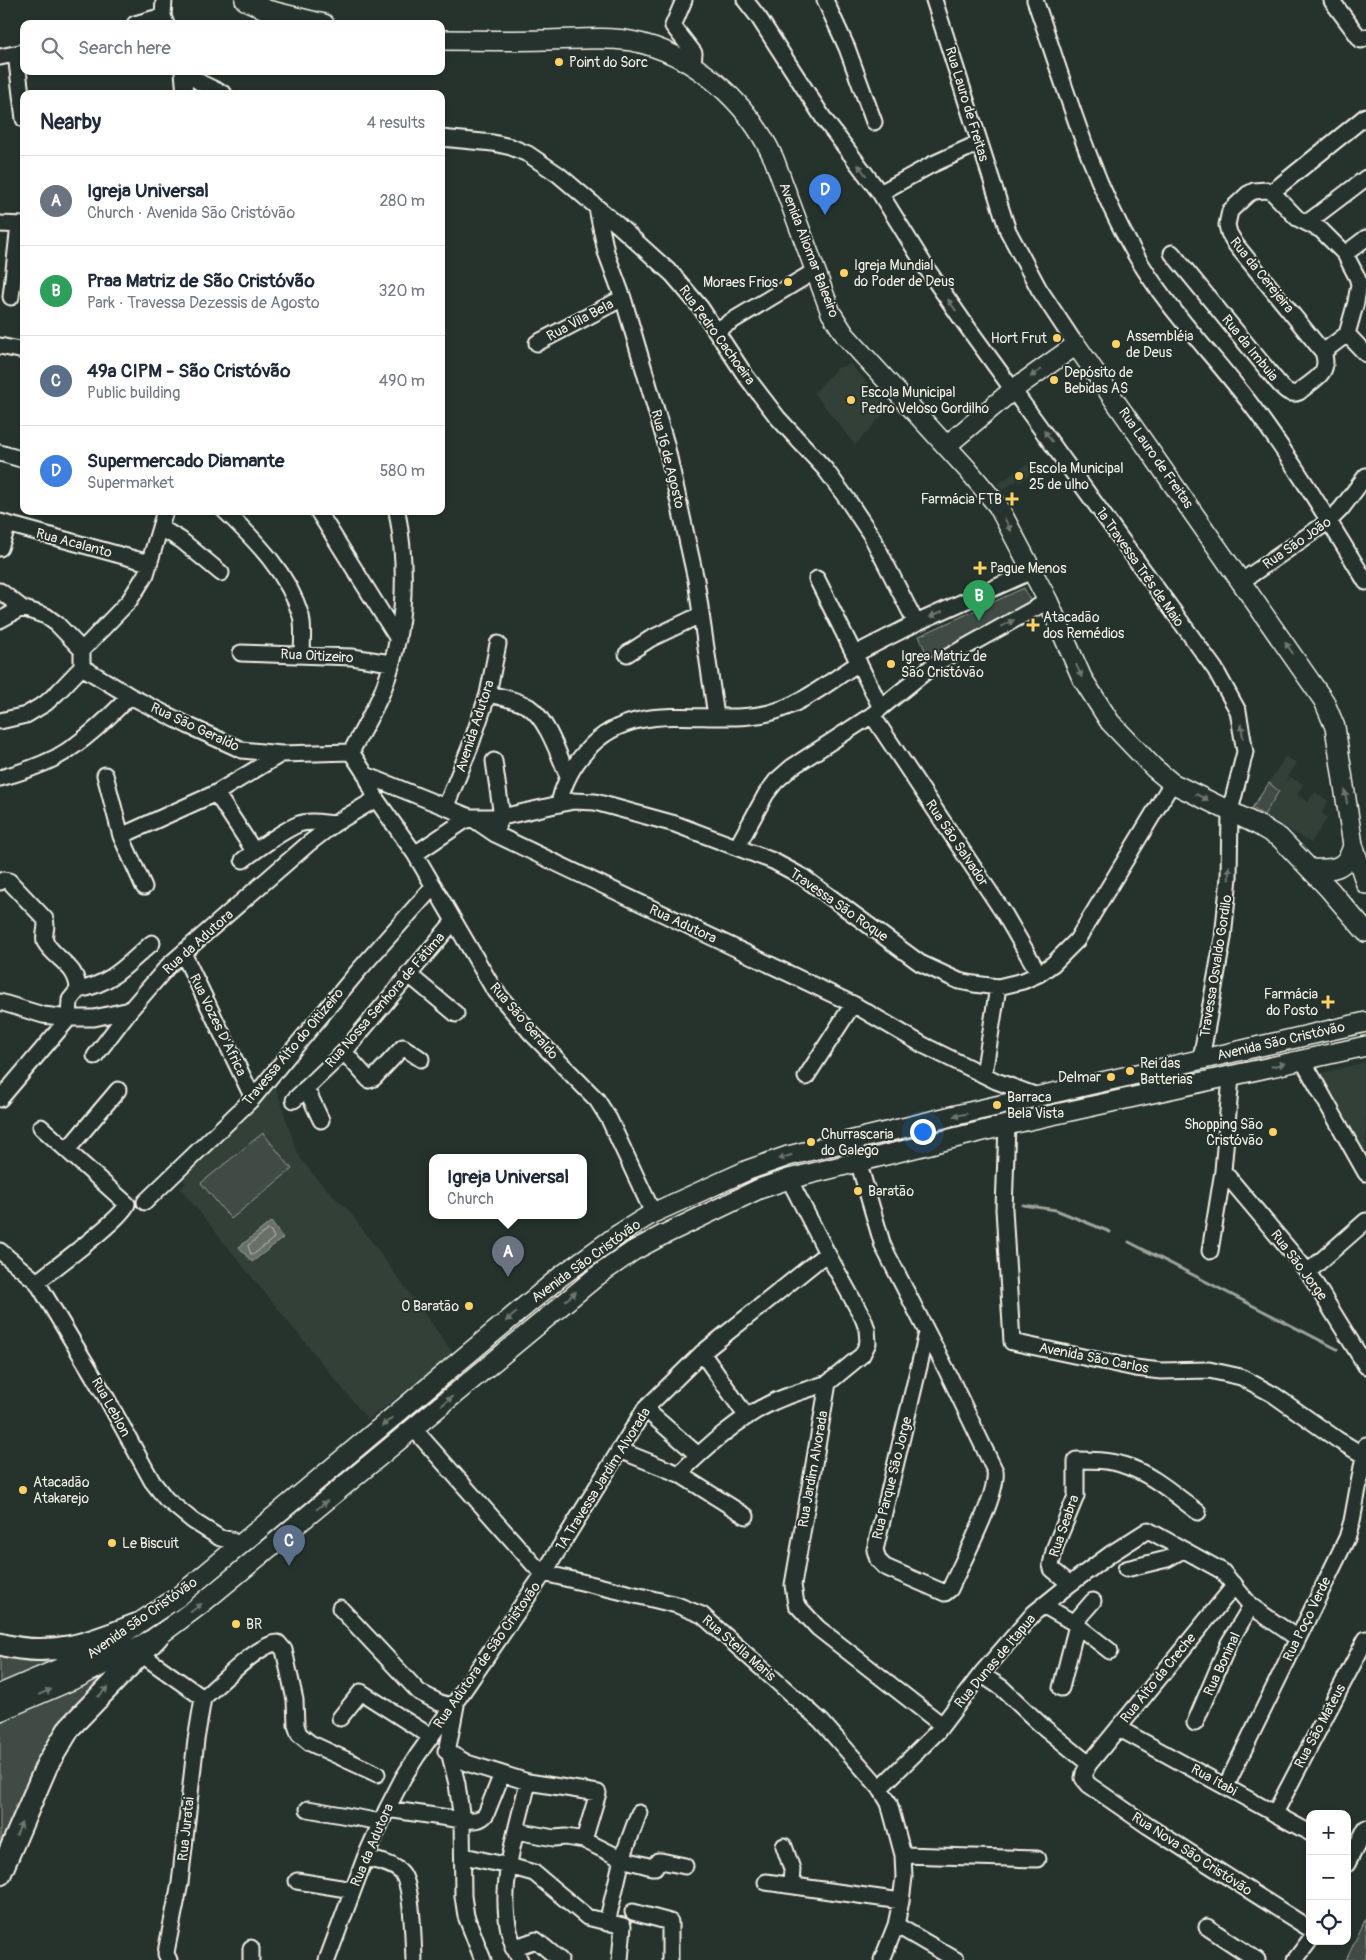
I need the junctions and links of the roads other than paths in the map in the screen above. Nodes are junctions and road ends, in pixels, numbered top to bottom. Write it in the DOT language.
graph roads {
  1 [pos="164,0"];
  2 [pos="245,0"];
  3 [pos="684,0"];
  4 [pos="745,0"];
  5 [pos="825,0"];
  6 [pos="934,0"];
  7 [pos="1035,0"];
  8 [pos="1334,0"];
  9 [pos="165,20"];
  10 [pos="308,20"];
  11 [pos="1366,36"];
  12 [pos="445,40"];
  13 [pos="20,53"];
  14 [pos="0,57"];
  15 [pos="693,65"];
  16 [pos="21,75"];
  17 [pos="183,75"];
  18 [pos="188,75"];
  19 [pos="22,90"];
  20 [pos="185,90"];
  21 [pos="216,90"];
  22 [pos="1366,116"];
  23 [pos="874,122"];
  24 [pos="445,138"];
  25 [pos="979,143"];
  26 [pos="1366,178"];
  27 [pos="1272,192"];
  28 [pos="880,193"];
  29 [pos="597,208"];
  30 [pos="1308,222"];
  31 [pos="0,224"];
  32 [pos="20,225"];
  33 [pos="20,232"];
  34 [pos="1366,238"];
  35 [pos="1172,254"];
  36 [pos="1345,254"];
  37 [pos="815,271"];
  38 [pos="11,297"];
  39 [pos="623,298"];
  40 [pos="1361,299"];
  41 [pos="717,330"];
  42 [pos="1347,334"];
  43 [pos="537,343"];
  44 [pos="1076,345"];
  45 [pos="0,346"];
  46 [pos="20,350"];
  47 [pos="1323,352"];
  48 [pos="1366,354"];
  49 [pos="1014,389"];
  50 [pos="946,446"];
  51 [pos="0,452"];
  52 [pos="20,459"];
  53 [pos="1366,476"];
  54 [pos="164,515"];
  55 [pos="229,515"];
  56 [pos="320,515"];
  57 [pos="398,515"];
  58 [pos="1329,521"];
  59 [pos="4,524"];
  60 [pos="161,528"];
  61 [pos="0,548"];
  62 [pos="149,563"];
  63 [pos="1032,571"];
  64 [pos="221,572"];
  65 [pos="817,579"];
  66 [pos="1242,581"];
  67 [pos="1366,582"];
  68 [pos="0,591"];
  69 [pos="1048,601"];
  70 [pos="22,608"];
  71 [pos="700,614"];
  72 [pos="0,620"];
  73 [pos="916,623"];
  74 [pos="398,640"];
  75 [pos="498,644"];
  76 [pos="82,650"];
  77 [pos="241,653"];
  78 [pos="627,654"];
  79 [pos="302,655"];
  80 [pos="857,659"];
  81 [pos="392,663"];
  82 [pos="82,667"];
  83 [pos="488,694"];
  84 [pos="130,696"];
  85 [pos="876,712"];
  86 [pos="716,716"];
  87 [pos="0,721"];
  88 [pos="351,752"];
  89 [pos="281,754"];
  90 [pos="494,761"];
  91 [pos="105,775"];
  92 [pos="366,775"];
  93 [pos="568,776"];
  94 [pos="0,778"];
  95 [pos="1172,783"];
  96 [pos="216,793"];
  97 [pos="376,798"];
  98 [pos="559,803"];
  99 [pos="446,806"];
  100 [pos="1230,811"];
  101 [pos="470,817"];
  102 [pos="502,817"];
  103 [pos="334,824"];
  104 [pos="495,834"];
  105 [pos="121,836"];
  106 [pos="1353,845"];
  107 [pos="738,846"];
  108 [pos="415,854"];
  109 [pos="1310,869"];
  110 [pos="0,882"];
  111 [pos="1365,882"];
  112 [pos="434,886"];
  113 [pos="144,887"];
  114 [pos="1329,889"];
  115 [pos="454,921"];
  116 [pos="1366,932"];
  117 [pos="152,943"];
  118 [pos="183,954"];
  119 [pos="408,974"];
  120 [pos="1039,974"];
  121 [pos="998,987"];
  122 [pos="78,990"];
  123 [pos="0,1002"];
  124 [pos="852,1004"];
  125 [pos="130,1010"];
  126 [pos="456,1014"];
  127 [pos="69,1018"];
  128 [pos="1366,1021"];
  129 [pos="1366,1046"];
  130 [pos="344,1052"];
  131 [pos="95,1056"];
  132 [pos="420,1059"];
  133 [pos="1201,1060"];
  134 [pos="1302,1060"];
  135 [pos="806,1077"];
  136 [pos="1231,1077"];
  137 [pos="990,1078"];
  138 [pos="306,1088"];
  139 [pos="118,1090"];
  140 [pos="1040,1097"];
  141 [pos="253,1098"];
  142 [pos="0,1099"];
  143 [pos="294,1100"];
  144 [pos="988,1109"];
  145 [pos="321,1120"];
  146 [pos="1007,1125"];
  147 [pos="41,1127"];
  148 [pos="68,1149"];
  149 [pos="858,1161"];
  150 [pos="1223,1172"];
  151 [pos="1366,1173"];
  152 [pos="789,1179"];
  153 [pos="145,1202"];
  154 [pos="653,1213"];
  155 [pos="1366,1222"];
  156 [pos="0,1251"];
  157 [pos="1210,1251"];
  158 [pos="827,1253"];
  159 [pos="1308,1272"];
  160 [pos="37,1282"];
  161 [pos="927,1333"];
  162 [pos="702,1352"];
  163 [pos="1366,1366"];
  164 [pos="828,1384"];
  165 [pos="644,1409"];
  166 [pos="747,1417"];
  167 [pos="414,1429"];
  168 [pos="1365,1448"];
  169 [pos="619,1450"];
  170 [pos="698,1455"];
  171 [pos="678,1474"];
  172 [pos="1361,1504"];
  173 [pos="1198,1512"];
  174 [pos="746,1516"];
  175 [pos="238,1547"];
  176 [pos="1183,1550"];
  177 [pos="1126,1569"];
  178 [pos="544,1573"];
  179 [pos="1070,1584"];
  180 [pos="1235,1585"];
  181 [pos="1093,1600"];
  182 [pos="1044,1605"];
  183 [pos="1251,1606"];
  184 [pos="340,1608"];
  185 [pos="1076,1624"];
  186 [pos="135,1625"];
  187 [pos="157,1637"];
  188 [pos="1297,1638"];
  189 [pos="1366,1639"];
  190 [pos="0,1644"];
  191 [pos="1110,1651"];
  192 [pos="142,1654"];
  193 [pos="981,1674"];
  194 [pos="1061,1688"];
  195 [pos="0,1694"];
  196 [pos="203,1698"];
  197 [pos="455,1703"];
  198 [pos="0,1711"];
  199 [pos="340,1718"];
  200 [pos="1195,1723"];
  201 [pos="942,1725"];
  202 [pos="1118,1728"];
  203 [pos="428,1739"];
  204 [pos="449,1752"];
  205 [pos="1086,1768"];
  206 [pos="377,1774"];
  207 [pos="502,1774"];
  208 [pos="528,1782"];
  209 [pos="1226,1786"];
  210 [pos="880,1788"];
  211 [pos="308,1809"];
  212 [pos="639,1813"];
  213 [pos="1275,1814"];
  214 [pos="384,1815"];
  215 [pos="462,1820"];
  216 [pos="1366,1828"];
  217 [pos="516,1831"];
  218 [pos="1306,1831"];
  219 [pos="584,1840"];
  220 [pos="784,1846"];
  221 [pos="903,1855"];
  222 [pos="1351,1855"];
  223 [pos="464,1856"];
  224 [pos="365,1858"];
  225 [pos="622,1859"];
  226 [pos="1037,1859"];
  227 [pos="509,1866"];
  228 [pos="685,1866"];
  229 [pos="0,1874"];
  230 [pos="297,1881"];
  231 [pos="766,1882"];
  232 [pos="791,1885"];
  233 [pos="353,1890"];
  234 [pos="902,1901"];
  235 [pos="633,1912"];
  236 [pos="608,1923"];
  237 [pos="896,1925"];
  238 [pos="1306,1926"];
  239 [pos="1207,1927"];
  240 [pos="1306,1945"];
  241 [pos="517,1954"];
  242 [pos="168,1959"];
  243 [pos="327,1960"];
  244 [pos="414,1960"];
  245 [pos="483,1960"];
  246 [pos="560,1960"];
  247 [pos="620,1960"];
  248 [pos="670,1960"];
  249 [pos="882,1960"];
  250 [pos="956,1960"];
  251 [pos="1257,1960"];
  252 [pos="1295,1960"];
  1 -- 9 [label="street"];
  2 -- 10 [label="main road"];
  3 -- 15 [label="street"];
  28 -- 4 [label="street, 1ª Travessa Três de Maio, one-way"];
  5 -- 23 [label="street"];
  6 -- 25 [label="street, Rua Lauro de Freitas"];
  7 -- 58 [label="street"];
  8 -- 11 [label="street"];
  12 -- 15 [label="main road, Avenida Aliomar Baleeiro"];
  13 -- 14 [label="street"];
  15 -- 37 [label="main road, Avenida Aliomar Baleeiro"];
  16 -- 19 [label="street"];
  17 -- 20 [label="street"];
  18 -- 21 [label="street"];
  22 -- 27 [label="street"];
  24 -- 29 [label="street, Rua Pedro Cachoeira"];
  25 -- 28 [label="street"];
  25 -- 44 [label="street, Rua Lauro de Freitas"];
  26 -- 30 [label="street"];
  27 -- 30 [label="street"];
  27 -- 47 [label="street, Rua da Cerejeira"];
  49 -- 28 [label="street, 1ª Travessa Três de Maio, one-way"];
  29 -- 39 [label="street, Rua 16 de Agosto"];
  29 -- 41 [label="street, Rua Pedro Cachoeira"];
  30 -- 36 [label="street"];
  31 -- 32 [label="street"];
  33 -- 38 [label="street"];
  34 -- 36 [label="street"];
  35 -- 47 [label="street, Rua da Imbuia"];
  36 -- 40 [label="street"];
  37 -- 41 [label="street"];
  37 -- 50 [label="main road, Avenida Aliomar Baleeiro"];
  39 -- 43 [label="street, Rua Vila Bela"];
  39 -- 71 [label="street, Rua 16 de Agosto"];
  40 -- 42 [label="street"];
  41 -- 73 [label="street, Rua Pedro Cachoeira"];
  42 -- 47 [label="street"];
  42 -- 48 [label="street"];
  44 -- 49 [label="main road, one-way"];
  44 -- 66 [label="main road, Rua Lauro de Freitas"];
  45 -- 46 [label="street"];
  49 -- 50 [label="main road"];
  100 -- 49 [label="street, 1ª Travessa Três de Maio, one-way"];
  50 -- 63 [label="main road, Avenida Aliomar Baleeiro, one-way"];
  51 -- 52 [label="street"];
  53 -- 58 [label="street, Rua São João"];
  54 -- 60 [label="street"];
  55 -- 79 [label="street"];
  56 -- 74 [label="street"];
  57 -- 74 [label="street"];
  58 -- 66 [label="street, Rua São João"];
  58 -- 67 [label="street"];
  59 -- 61 [label="street"];
  59 -- 62 [label="street, Rua Acalanto"];
  60 -- 62 [label="street"];
  60 -- 64 [label="street"];
  62 -- 76 [label="street"];
  63 -- 69 [label="main road, Avenida Aliomar Baleeiro"];
  63 -- 73 [label="street, one-way"];
  65 -- 80 [label="street, Rua São Salvador"];
  106 -- 66 [label="main road, Rua Lauro de Freitas, one-way"];
  68 -- 70 [label="street"];
  85 -- 69 [label="street, one-way"];
  69 -- 95 [label="main road, Avenida Aliomar Baleeiro, one-way"];
  70 -- 72 [label="street"];
  70 -- 76 [label="street"];
  71 -- 78 [label="street"];
  71 -- 86 [label="street, Rua 16 de Agosto"];
  73 -- 80 [label="street"];
  74 -- 81 [label="street"];
  75 -- 83 [label="street, Avenida Adutora"];
  76 -- 82 [label="street"];
  77 -- 79 [label="street, Rua Oitizeiro"];
  79 -- 81 [label="street, Rua Oitizeiro"];
  80 -- 85 [label="street, Rua São Salvador"];
  80 -- 86 [label="street"];
  81 -- 88 [label="street"];
  82 -- 84 [label="street, Rua São Geraldo"];
  82 -- 87 [label="street"];
  83 -- 93 [label="street"];
  83 -- 99 [label="street, Avenida Adutora"];
  84 -- 89 [label="street, Rua São Geraldo"];
  84 -- 94 [label="street"];
  85 -- 107 [label="street"];
  85 -- 120 [label="street, Rua São Salvador"];
  86 -- 93 [label="street"];
  88 -- 89 [label="street, Rua São Geraldo"];
  88 -- 92 [label="street, Rua São Geraldo"];
  89 -- 96 [label="street"];
  90 -- 102 [label="street"];
  91 -- 105 [label="street"];
  92 -- 97 [label="street, Rua São Geraldo"];
  92 -- 99 [label="street, Rua Adutora"];
  93 -- 98 [label="street"];
  95 -- 100 [label="main road, Avenida Aliomar Baleeiro, one-way"];
  95 -- 120 [label="street, Travessa São Roque"];
  96 -- 103 [label="street"];
  96 -- 105 [label="street"];
  97 -- 103 [label="street, Rua da Adutora"];
  97 -- 108 [label="street, Rua São Geraldo"];
  98 -- 102 [label="street, Travessa São Roque"];
  98 -- 107 [label="street, Travessa São Roque"];
  99 -- 101 [label="street, Rua Adutora"];
  100 -- 109 [label="main road, Avenida Aliomar Baleeiro"];
  133 -- 100 [label="street, Travessa Osvaldo Gordilo, one-way"];
  101 -- 102 [label="street, Travessa São Roque"];
  101 -- 104 [label="street, Rua Adutora"];
  101 -- 108 [label="street"];
  102 -- 104 [label="street"];
  103 -- 118 [label="street, Rua da Adutora"];
  104 -- 124 [label="street, Rua Adutora"];
  105 -- 113 [label="street"];
  106 -- 109 [label="main road"];
  106 -- 111 [label="main road, Rua Lauro de Freitas"];
  107 -- 121 [label="street, Travessa São Roque"];
  108 -- 112 [label="street, Rua São Geraldo"];
  109 -- 114 [label="main road, Avenida Aliomar Baleeiro"];
  110 -- 122 [label="street"];
  111 -- 114 [label="main road"];
  112 -- 115 [label="street, Rua São Geraldo"];
  112 -- 141 [label="street, Travessa Alto do Oitizeiro"];
  114 -- 116 [label="main road, Avenida Aliomar Baleeiro"];
  115 -- 119 [label="street, Rua Nossa Senhora de Fàtima"];
  115 -- 154 [label="street, Rua São Geraldo"];
  117 -- 122 [label="street"];
  118 -- 125 [label="street, Rua da Adutora"];
  118 -- 141 [label="street, Rua Vozes D'Africa"];
  119 -- 126 [label="street"];
  119 -- 130 [label="street, Rua Nossa Senhora de Fàtima"];
  120 -- 121 [label="street, Travessa São Roque"];
  121 -- 137 [label="street"];
  122 -- 127 [label="street"];
  123 -- 127 [label="street"];
  124 -- 135 [label="street"];
  124 -- 137 [label="street, Rua Adutora"];
  125 -- 127 [label="street"];
  125 -- 131 [label="street, Rua da Adutora"];
  127 -- 142 [label="street"];
  128 -- 133 [label="main road, Avenida São Cristóvão"];
  129 -- 134 [label="main road, Avenida São Cristóvão"];
  130 -- 132 [label="street"];
  130 -- 138 [label="street, Rua Nossa Senhora de Fàtima"];
  133 -- 140 [label="main road, Avenida São Cristóvão"];
  136 -- 134 [label="main road, Avenida São Cristóvão, one-way"];
  134 -- 151 [label="street"];
  136 -- 146 [label="main road, Avenida São Cristóvão"];
  136 -- 150 [label="street"];
  137 -- 140 [label="street, Rua Adutora"];
  137 -- 144 [label="street"];
  138 -- 143 [label="street, Rua Nossa Senhora de Fàtima"];
  138 -- 145 [label="street"];
  139 -- 148 [label="street"];
  140 -- 144 [label="main road, Avenida São Cristóvão"];
  141 -- 153 [label="street, Travessa Alto do Oitizeiro"];
  144 -- 154 [label="main road, Avenida São Cristóvão, one-way"];
  146 -- 149 [label="main road, Avenida São Cristóvão"];
  146 -- 168 [label="street, Avenida São Carlos"];
  147 -- 148 [label="street"];
  148 -- 160 [label="street"];
  149 -- 152 [label="main road, Avenida São Cristóvão"];
  149 -- 161 [label="street, Rua Parque São Jorge"];
  150 -- 157 [label="street"];
  150 -- 159 [label="street, Rua São Jorge"];
  152 -- 158 [label="street"];
  167 -- 152 [label="main road, Avenida São Cristóvão, one-way"];
  154 -- 175 [label="main road, Avenida São Cristóvão, one-way"];
  155 -- 159 [label="street"];
  156 -- 160 [label="street, Rua Leblon"];
  158 -- 162 [label="street, 1A Travessa Jardim Alvorada"];
  158 -- 164 [label="street"];
  159 -- 163 [label="street, Rua São Jorge"];
  160 -- 175 [label="street, Rua Leblon"];
  161 -- 161 [label="street, Rua Parque São Jorge"];
  162 -- 165 [label="street, 1A Travessa Jardim Alvorada"];
  162 -- 166 [label="street"];
  164 -- 166 [label="street"];
  164 -- 201 [label="street, Rua Jardim Alvorada"];
  165 -- 169 [label="street, 1A Travessa Jardim Alvorada"];
  165 -- 170 [label="street"];
  166 -- 170 [label="street"];
  167 -- 178 [label="street, Rua Stella Maris"];
  187 -- 167 [label="main road, Avenida São Cristóvão, one-way"];
  168 -- 172 [label="street, Rua Poço Verde"];
  169 -- 171 [label="street"];
  169 -- 178 [label="street, 1A Travessa Jardim Alvorada"];
  170 -- 171 [label="street"];
  171 -- 174 [label="street"];
  172 -- 188 [label="street, Rua Poço Verde"];
  173 -- 179 [label="street, Rua Seabra"];
  175 -- 186 [label="main road, Avenida São Cristóvão"];
  176 -- 177 [label="street"];
  176 -- 179 [label="street, Rua Dunas de Itapua"];
  176 -- 180 [label="street"];
  178 -- 197 [label="street, Rua Adutora de São Cristovão"];
  178 -- 210 [label="street, Rua Stella Maris"];
  179 -- 182 [label="street, Rua Dunas de Itapua"];
  180 -- 183 [label="street"];
  180 -- 202 [label="street, Rua Alto da Creche"];
  181 -- 185 [label="street"];
  182 -- 185 [label="street"];
  182 -- 193 [label="street, Rua Dunas de Itapua"];
  183 -- 188 [label="street"];
  183 -- 200 [label="street, Rua Boninal"];
  184 -- 197 [label="street"];
  185 -- 191 [label="street"];
  185 -- 194 [label="street"];
  186 -- 190 [label="highway"];
  186 -- 195 [label="main road, Avenida São Cristóvão"];
  187 -- 192 [label="highway"];
  198 -- 187 [label="main road, Avenida São Cristóvão, one-way"];
  188 -- 209 [label="street, Rua Poço Verde"];
  189 -- 213 [label="street, Rua São Mateus"];
  192 -- 196 [label="street"];
  229 -- 192 [label="highway, one-way"];
  193 -- 201 [label="street, Rua Dunas de Itapua"];
  193 -- 205 [label="street, Rua Nova São Cristóvão"];
  196 -- 206 [label="street"];
  196 -- 242 [label="street, Rua Juratai"];
  197 -- 203 [label="street, Rua Adutora de São Cristovão"];
  197 -- 204 [label="street"];
  199 -- 203 [label="street"];
  201 -- 210 [label="street, Rua Dunas de Itapua"];
  202 -- 205 [label="street, Rua Alto da Creche"];
  202 -- 209 [label="street, Rua Itabi"];
  203 -- 204 [label="street"];
  203 -- 214 [label="street, Rua da Adutora"];
  204 -- 207 [label="street"];
  204 -- 215 [label="street"];
  205 -- 238 [label="street, Rua Nova São Cristóvão"];
  207 -- 208 [label="street"];
  207 -- 215 [label="street"];
  208 -- 217 [label="street"];
  208 -- 219 [label="street"];
  209 -- 213 [label="street, Rua Itabi"];
  210 -- 221 [label="street, Rua Stella Maris"];
  211 -- 214 [label="street"];
  212 -- 225 [label="street"];
  213 -- 218 [label="street, Rua Itabi"];
  214 -- 215 [label="street"];
  214 -- 224 [label="street, Rua da Adutora"];
  215 -- 223 [label="street"];
  216 -- 222 [label="street"];
  217 -- 219 [label="street"];
  217 -- 227 [label="street"];
  219 -- 225 [label="street"];
  220 -- 232 [label="street"];
  221 -- 226 [label="street"];
  221 -- 234 [label="street, Rua Stella Maris"];
  223 -- 227 [label="street"];
  223 -- 245 [label="street"];
  224 -- 233 [label="street, Rua da Adutora"];
  224 -- 244 [label="street"];
  225 -- 228 [label="street"];
  225 -- 236 [label="street"];
  227 -- 236 [label="street"];
  227 -- 241 [label="street"];
  230 -- 233 [label="street"];
  231 -- 232 [label="street"];
  232 -- 234 [label="street"];
  233 -- 243 [label="street, Rua da Adutora"];
  234 -- 237 [label="street, Rua Stella Maris"];
  235 -- 248 [label="street"];
  236 -- 247 [label="street"];
  237 -- 249 [label="street, Rua Stella Maris"];
  237 -- 250 [label="street"];
  239 -- 251 [label="street"];
  240 -- 252 [label="street"];
  241 -- 246 [label="street"];
}
